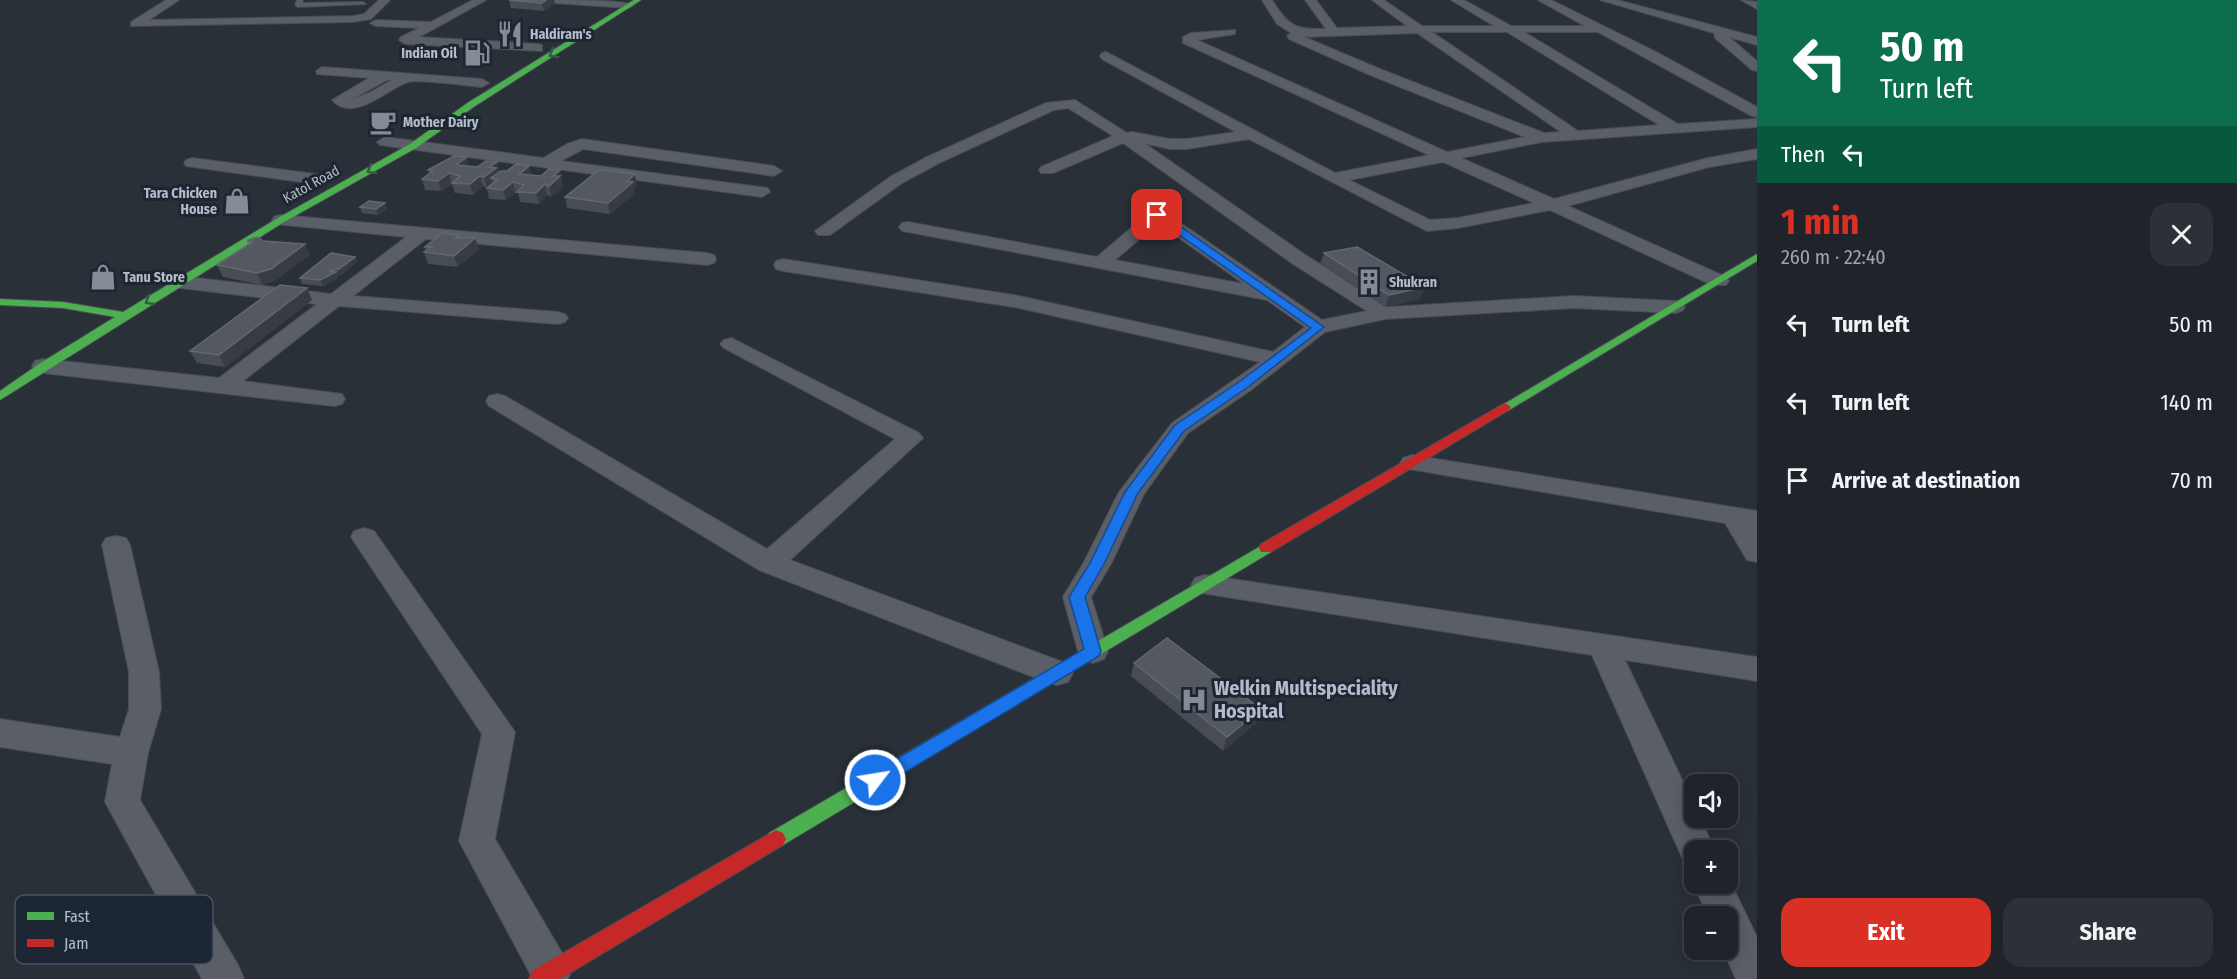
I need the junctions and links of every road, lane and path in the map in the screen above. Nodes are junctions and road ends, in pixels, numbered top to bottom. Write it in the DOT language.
graph roads {
  1 [pos="174,0"];
  2 [pos="300,0"];
  3 [pos="385,0"];
  4 [pos="481,0"];
  5 [pos="553,0"];
  6 [pos="1267,0"];
  7 [pos="1310,0"];
  8 [pos="1377,0"];
  9 [pos="1456,0"];
  10 [pos="1543,0"];
  11 [pos="1605,0"];
  12 [pos="1746,0"];
  13 [pos="610,2"];
  14 [pos="633,3"];
  15 [pos="363,4"];
  16 [pos="1757,6"];
  17 [pos="1680,7"];
  18 [pos="1647,12"];
  19 [pos="376,23"];
  20 [pos="430,25"];
  21 [pos="1419,29"];
  22 [pos="1601,29"];
  23 [pos="1511,30"];
  24 [pos="1714,31"];
  25 [pos="1231,32"];
  26 [pos="1334,32"];
  27 [pos="1304,33"];
  28 [pos="1757,41"];
  29 [pos="538,48"];
  30 [pos="1106,56"];
  31 [pos="1757,67"];
  32 [pos="322,71"];
  33 [pos="385,76"];
  34 [pos="407,77"];
  35 [pos="482,83"];
  36 [pos="454,100"];
  37 [pos="1757,113"];
  38 [pos="1757,123"];
  39 [pos="1674,128"];
  40 [pos="405,130"];
  41 [pos="1250,134"];
  42 [pos="1573,134"];
  43 [pos="1121,135"];
  44 [pos="1542,138"];
  45 [pos="381,145"];
  46 [pos="413,146"];
  47 [pos="1757,154"];
  48 [pos="1445,157"];
  49 [pos="192,163"];
  50 [pos="544,164"];
  51 [pos="1047,170"];
  52 [pos="774,171"];
  53 [pos="327,177"];
  54 [pos="1333,178"];
  55 [pos="762,192"];
  56 [pos="1552,205"];
  57 [pos="281,220"];
  58 [pos="908,227"];
  59 [pos="824,231"];
  60 [pos="421,234"];
  61 [pos="229,236"];
  62 [pos="1757,257"];
  63 [pos="707,259"];
  64 [pos="1101,262"];
  65 [pos="783,264"];
  66 [pos="1729,275"];
  67 [pos="1752,280"];
  68 [pos="180,282"];
  69 [pos="1275,296"];
  70 [pos="120,299"];
  71 [pos="335,300"];
  72 [pos="0,302"];
  73 [pos="1675,307"];
  74 [pos="100,310"];
  75 [pos="1385,312"];
  76 [pos="125,316"];
  77 [pos="558,318"];
  78 [pos="82,322"];
  79 [pos="1318,327"];
  80 [pos="731,344"];
  81 [pos="1277,359"];
  82 [pos="43,366"];
  83 [pos="224,385"];
  84 [pos="0,396"];
  85 [pos="334,399"];
  86 [pos="497,401"];
  87 [pos="1412,463"];
  88 [pos="1746,518"];
  89 [pos="364,537"];
  90 [pos="116,545"];
  91 [pos="1757,553"];
  92 [pos="769,563"];
  93 [pos="1205,585"];
  94 [pos="1603,646"];
  95 [pos="1093,651"];
  96 [pos="1757,669"];
  97 [pos="1058,673"];
  98 [pos="0,733"];
  99 [pos="131,753"];
  100 [pos="1692,840"];
  101 [pos="176,895"];
  102 [pos="1738,939"];
  103 [pos="213,960"];
  104 [pos="545,976"];
  105 [pos="224,979"];
  106 [pos="1756,979"];
  1 -- 3 [label="street"];
  2 -- 15 [label="lane"];
  4 -- 20 [label="street"];
  5 -- 13 [label="street"];
  6 -- 27 [label="street"];
  7 -- 26 [label="street"];
  8 -- 21 [label="street"];
  9 -- 23 [label="street"];
  10 -- 22 [label="street"];
  11 -- 18 [label="street"];
  12 -- 16 [label="street"];
  13 -- 14 [label="street"];
  13 -- 29 [label="main road"];
  14 -- 46 [label="main road, Katol Road, one-way"];
  17 -- 18 [label="street"];
  18 -- 24 [label="street"];
  19 -- 20 [label="street"];
  20 -- 29 [label="street"];
  21 -- 23 [label="street"];
  21 -- 26 [label="street"];
  21 -- 42 [label="street"];
  22 -- 23 [label="street"];
  22 -- 37 [label="street"];
  23 -- 39 [label="street"];
  24 -- 28 [label="street"];
  24 -- 31 [label="street"];
  25 -- 48 [label="street"];
  26 -- 27 [label="street"];
  27 -- 44 [label="street"];
  29 -- 35 [label="main road"];
  30 -- 41 [label="street"];
  32 -- 33 [label="street"];
  33 -- 34 [label="street"];
  33 -- 34 [label="street"];
  34 -- 35 [label="street"];
  35 -- 36 [label="main road"];
  38 -- 39 [label="street"];
  39 -- 42 [label="street"];
  40 -- 45 [label="main road"];
  41 -- 43 [label="street"];
  41 -- 54 [label="street"];
  42 -- 44 [label="street"];
  43 -- 51 [label="street"];
  43 -- 59 [label="street"];
  43 -- 75 [label="street"];
  44 -- 48 [label="street"];
  45 -- 46 [label="street"];
  46 -- 50 [label="street"];
  46 -- 57 [label="main road, Katol Road, one-way"];
  47 -- 56 [label="street"];
  48 -- 54 [label="street"];
  48 -- 56 [label="street"];
  49 -- 53 [label="street"];
  50 -- 52 [label="street"];
  50 -- 55 [label="street"];
  53 -- 61 [label="main road, Katol Road"];
  54 -- 56 [label="street"];
  56 -- 66 [label="street"];
  57 -- 60 [label="street"];
  57 -- 68 [label="main road, Katol Road"];
  58 -- 64 [label="street"];
  60 -- 63 [label="street"];
  60 -- 71 [label="street"];
  62 -- 66 [label="main road"];
  64 -- 69 [label="street"];
  64 -- 69 [label="street"];
  65 -- 81 [label="street"];
  66 -- 67 [label="main road"];
  66 -- 73 [label="main road"];
  68 -- 71 [label="street"];
  68 -- 76 [label="main road, Katol Road, one-way"];
  69 -- 79 [label="street"];
  70 -- 74 [label="main road"];
  71 -- 77 [label="street"];
  71 -- 83 [label="street"];
  72 -- 74 [label="main road"];
  73 -- 75 [label="street"];
  73 -- 87 [label="main road"];
  74 -- 76 [label="main road"];
  74 -- 78 [label="main road"];
  75 -- 79 [label="street"];
  76 -- 82 [label="main road, Katol Road"];
  79 -- 81 [label="street"];
  80 -- 92 [label="street"];
  81 -- 95 [label="street"];
  82 -- 83 [label="street"];
  82 -- 84 [label="main road, Katol Road"];
  83 -- 85 [label="street"];
  86 -- 92 [label="street"];
  87 -- 88 [label="street"];
  87 -- 93 [label="main road"];
  88 -- 91 [label="street"];
  89 -- 104 [label="street"];
  90 -- 99 [label="street"];
  92 -- 97 [label="street"];
  93 -- 94 [label="street"];
  93 -- 95 [label="main road"];
  94 -- 96 [label="street"];
  94 -- 100 [label="street"];
  95 -- 97 [label="main road"];
  97 -- 104 [label="main road"];
  98 -- 99 [label="street"];
  99 -- 101 [label="street"];
  102 -- 106 [label="street"];
  103 -- 105 [label="street"];
}
